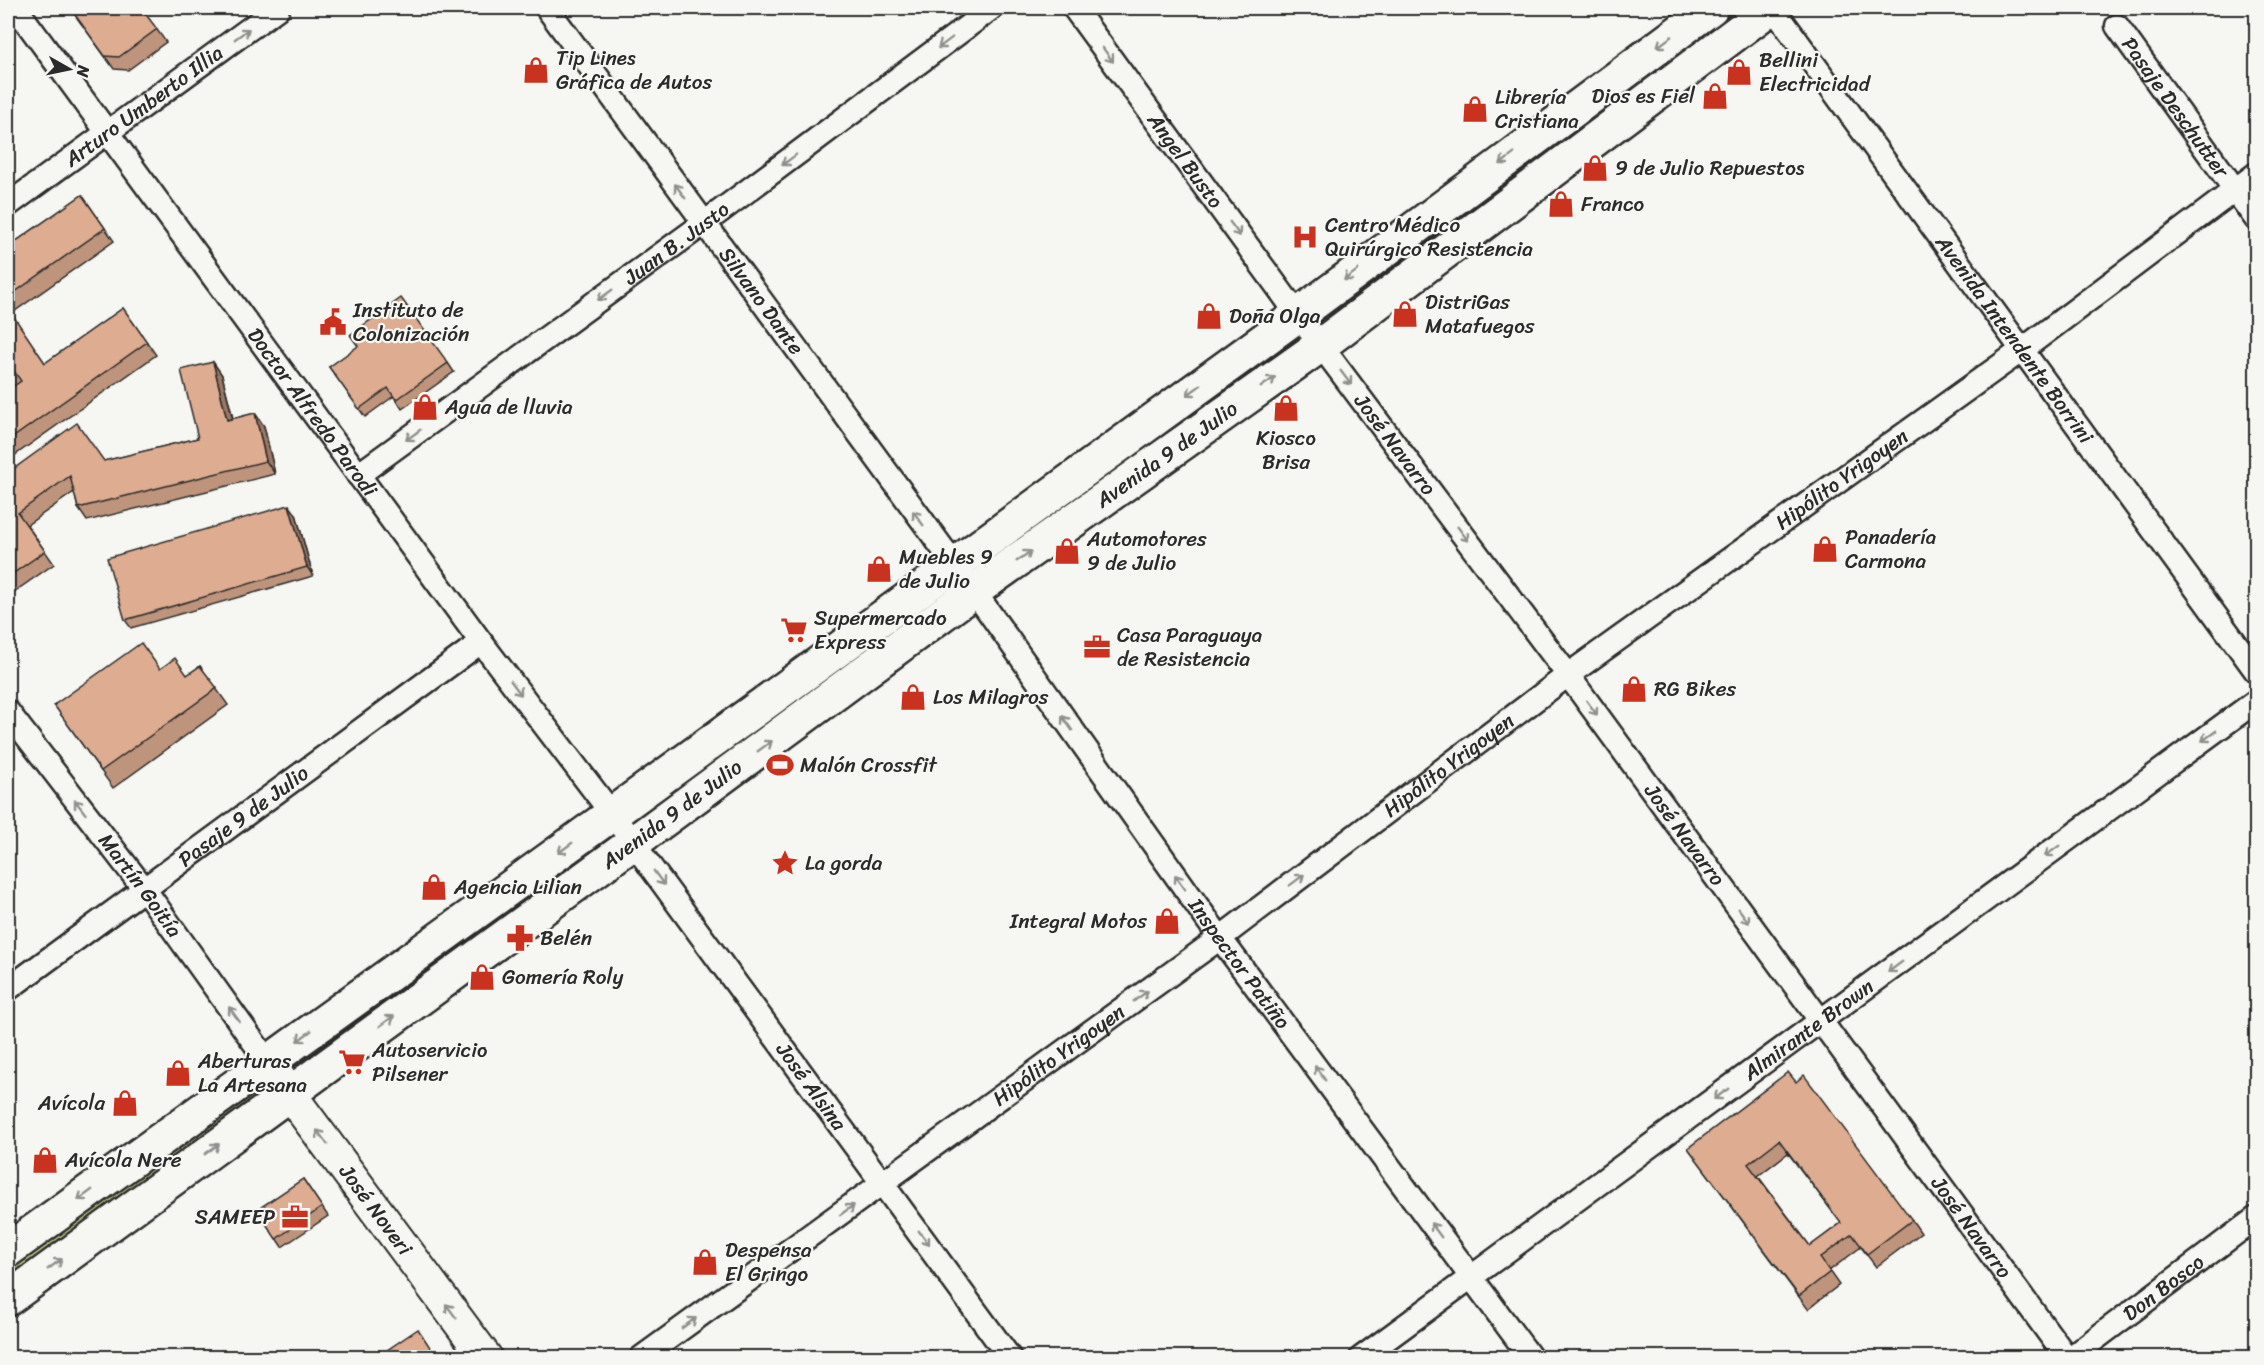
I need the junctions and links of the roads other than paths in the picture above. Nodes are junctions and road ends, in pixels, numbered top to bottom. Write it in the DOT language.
graph roads {
  1 [pos="16,8"];
  2 [pos="278,8"];
  3 [pos="547,8"];
  4 [pos="992,8"];
  5 [pos="1074,8"];
  6 [pos="1711,8"];
  7 [pos="1772,8"];
  8 [pos="2117,26"];
  9 [pos="106,133"];
  10 [pos="2256,174"];
  11 [pos="2235,190"];
  12 [pos="8,205"];
  13 [pos="2256,219"];
  14 [pos="704,224"];
  15 [pos="1298,315"];
  16 [pos="1321,345"];
  17 [pos="2022,350"];
  18 [pos="358,475"];
  19 [pos="953,566"];
  20 [pos="974,591"];
  21 [pos="481,642"];
  22 [pos="2256,671"];
  23 [pos="1568,675"];
  24 [pos="2256,701"];
  25 [pos="10,720"];
  26 [pos="612,814"];
  27 [pos="633,843"];
  28 [pos="144,890"];
  29 [pos="1220,938"];
  30 [pos="8,989"];
  31 [pos="1821,1021"];
  32 [pos="268,1062"];
  33 [pos="288,1093"];
  34 [pos="884,1184"];
  35 [pos="2256,1218"];
  36 [pos="8,1250"];
  37 [pos="1470,1277"];
  38 [pos="8,1299"];
  39 [pos="486,1358"];
  40 [pos="641,1358"];
  41 [pos="1010,1358"];
  42 [pos="1361,1358"];
  43 [pos="1531,1358"];
  44 [pos="2069,1358"];
  1 -- 9 [label="street, Doctor Alfredo Parodi"];
  9 -- 2 [label="street, Arturo Umberto Illia, one-way"];
  14 -- 3 [label="street, Silvano Dante, one-way"];
  4 -- 14 [label="street, Juan B. Justo, one-way"];
  5 -- 15 [label="street, Ángel Busto, one-way"];
  6 -- 15 [label="main road, Avenida 9 de Julio, one-way"];
  7 -- 16 [label="main road, Avenida 9 de Julio"];
  7 -- 17 [label="street, Avenida Intendente Borrini"];
  8 -- 11 [label="street, Pasaje Deschutter"];
  9 -- 12 [label="street, Arturo Umberto Illia"];
  9 -- 18 [label="street, Doctor Alfredo Parodi"];
  10 -- 11 [label="street, Hipólito Yrigoyen"];
  11 -- 13 [label="street, Pasaje Deschutter"];
  11 -- 17 [label="street, Hipólito Yrigoyen"];
  14 -- 18 [label="street, Juan B. Justo, one-way"];
  19 -- 14 [label="street, Silvano Dante, one-way"];
  15 -- 16 [label="street, José Navarro"];
  15 -- 19 [label="main road, Avenida 9 de Julio, one-way"];
  20 -- 16 [label="main road, Avenida 9 de Julio, one-way"];
  16 -- 23 [label="street, José Navarro, one-way"];
  17 -- 22 [label="street, Avenida Intendente Borrini"];
  17 -- 23 [label="street, Hipólito Yrigoyen"];
  18 -- 21 [label="street, Doctor Alfredo Parodi"];
  19 -- 20 [label="street, Inspector Patiño"];
  19 -- 26 [label="main road, Avenida 9 de Julio"];
  27 -- 20 [label="main road, Avenida 9 de Julio, one-way"];
  29 -- 20 [label="street, Inspector Patiño, one-way"];
  21 -- 26 [label="street, Doctor Alfredo Parodi, one-way"];
  21 -- 28 [label="street, Pasaje 9 de Julio"];
  29 -- 23 [label="street, Hipólito Yrigoyen, one-way"];
  23 -- 31 [label="street, José Navarro, one-way"];
  24 -- 31 [label="street, Almirante Brown, one-way"];
  28 -- 25 [label="street, Martín Goitía, one-way"];
  26 -- 27 [label="street, José Alsina"];
  26 -- 32 [label="main road, Avenida 9 de Julio, one-way"];
  33 -- 27 [label="main road, Avenida 9 de Julio, one-way"];
  27 -- 34 [label="street, José Alsina, one-way"];
  28 -- 30 [label="street, Pasaje 9 de Julio"];
  32 -- 28 [label="street, Martín Goitía, one-way"];
  34 -- 29 [label="street, Hipólito Yrigoyen, one-way"];
  37 -- 29 [label="street, Inspector Patiño, one-way"];
  31 -- 37 [label="street, Almirante Brown, one-way"];
  31 -- 44 [label="street, José Navarro"];
  32 -- 33 [label="street, José Noveri"];
  32 -- 36 [label="main road, Avenida 9 de Julio, one-way"];
  38 -- 33 [label="main road, Avenida 9 de Julio, one-way"];
  39 -- 33 [label="street, José Noveri, one-way"];
  40 -- 34 [label="street, Hipólito Yrigoyen, one-way"];
  34 -- 41 [label="street, José Alsina, one-way"];
  35 -- 44 [label="street, Don Bosco"];
  37 -- 42 [label="street, Almirante Brown"];
  37 -- 43 [label="street, Inspector Patiño"];
}
